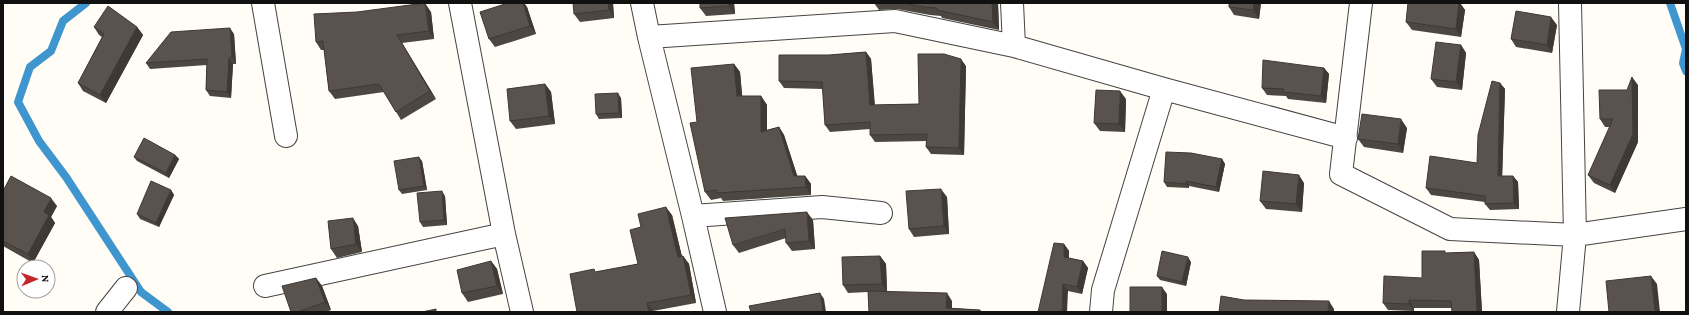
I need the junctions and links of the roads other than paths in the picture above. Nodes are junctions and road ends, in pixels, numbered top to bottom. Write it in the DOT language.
graph roads {
  1 [pos="263,3"];
  2 [pos="460,3"];
  3 [pos="642,3"];
  4 [pos="1012,3"];
  5 [pos="1361,3"];
  6 [pos="1570,3"];
  7 [pos="649,37"];
  8 [pos="1014,46"];
  9 [pos="1164,89"];
  10 [pos="286,136"];
  11 [pos="1346,138"];
  12 [pos="880,213"];
  13 [pos="693,216"];
  14 [pos="1686,219"];
  15 [pos="504,234"];
  16 [pos="1575,235"];
  17 [pos="265,286"];
  18 [pos="126,288"];
  19 [pos="108,312"];
  20 [pos="522,312"];
  21 [pos="714,312"];
  22 [pos="1102,312"];
  23 [pos="1568,312"];
  1 -- 10 [label="street"];
  2 -- 15 [label="street"];
  3 -- 7 [label="street"];
  4 -- 8 [label="street"];
  5 -- 11 [label="street"];
  6 -- 16 [label="street"];
  7 -- 8 [label="street"];
  7 -- 13 [label="street"];
  8 -- 9 [label="street"];
  9 -- 11 [label="street"];
  9 -- 22 [label="street"];
  11 -- 16 [label="street"];
  12 -- 13 [label="street"];
  13 -- 21 [label="street"];
  14 -- 16 [label="street"];
  15 -- 17 [label="street"];
  15 -- 20 [label="street"];
  16 -- 23 [label="street"];
  18 -- 19 [label="street"];
}
